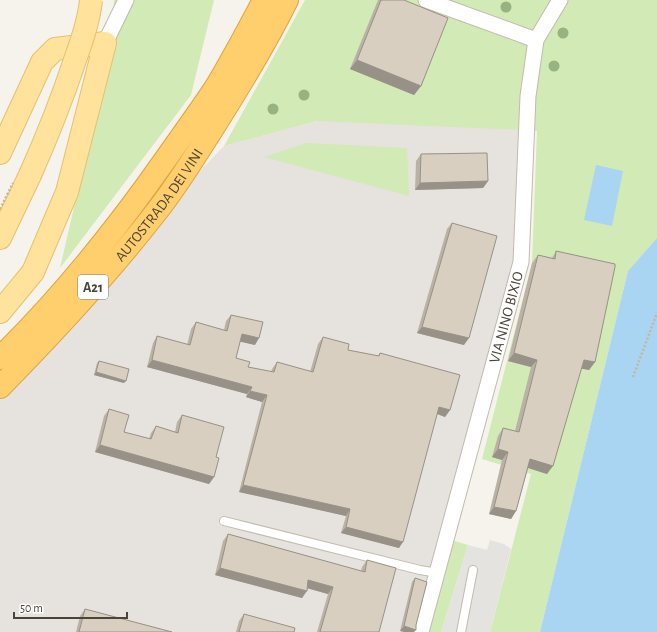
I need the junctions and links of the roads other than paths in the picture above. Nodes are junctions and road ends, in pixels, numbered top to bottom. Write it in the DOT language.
graph roads {
  1 [pos="91,0"];
  2 [pos="126,0"];
  3 [pos="264,0"];
  4 [pos="287,0"];
  5 [pos="426,0"];
  6 [pos="560,0"];
  7 [pos="536,40"];
  8 [pos="105,43"];
  9 [pos="0,153"];
  10 [pos="1,232"];
  11 [pos="0,312"];
  12 [pos="0,358"];
  13 [pos="0,387"];
  14 [pos="224,521"];
  15 [pos="473,570"];
  16 [pos="438,573"];
  17 [pos="422,632"];
  18 [pos="461,632"];
  1 -- 10 [label="main road, bridge"];
  2 -- 8 [label="street"];
  3 -- 12 [label="highway, AUTOSTRADA DEI VINI / A21"];
  4 -- 13 [label="highway, AUTOSTRADA DEI VINI / A21"];
  5 -- 7 [label="street"];
  6 -- 7 [label="street, VIA NINO BIXIO"];
  7 -- 16 [label="street, VIA NINO BIXIO"];
  8 -- 9 [label="main road"];
  8 -- 11 [label="main road"];
  14 -- 16 [label="lane"];
  15 -- 18 [label="lane"];
  16 -- 17 [label="street, VIA NINO BIXIO"];
}
